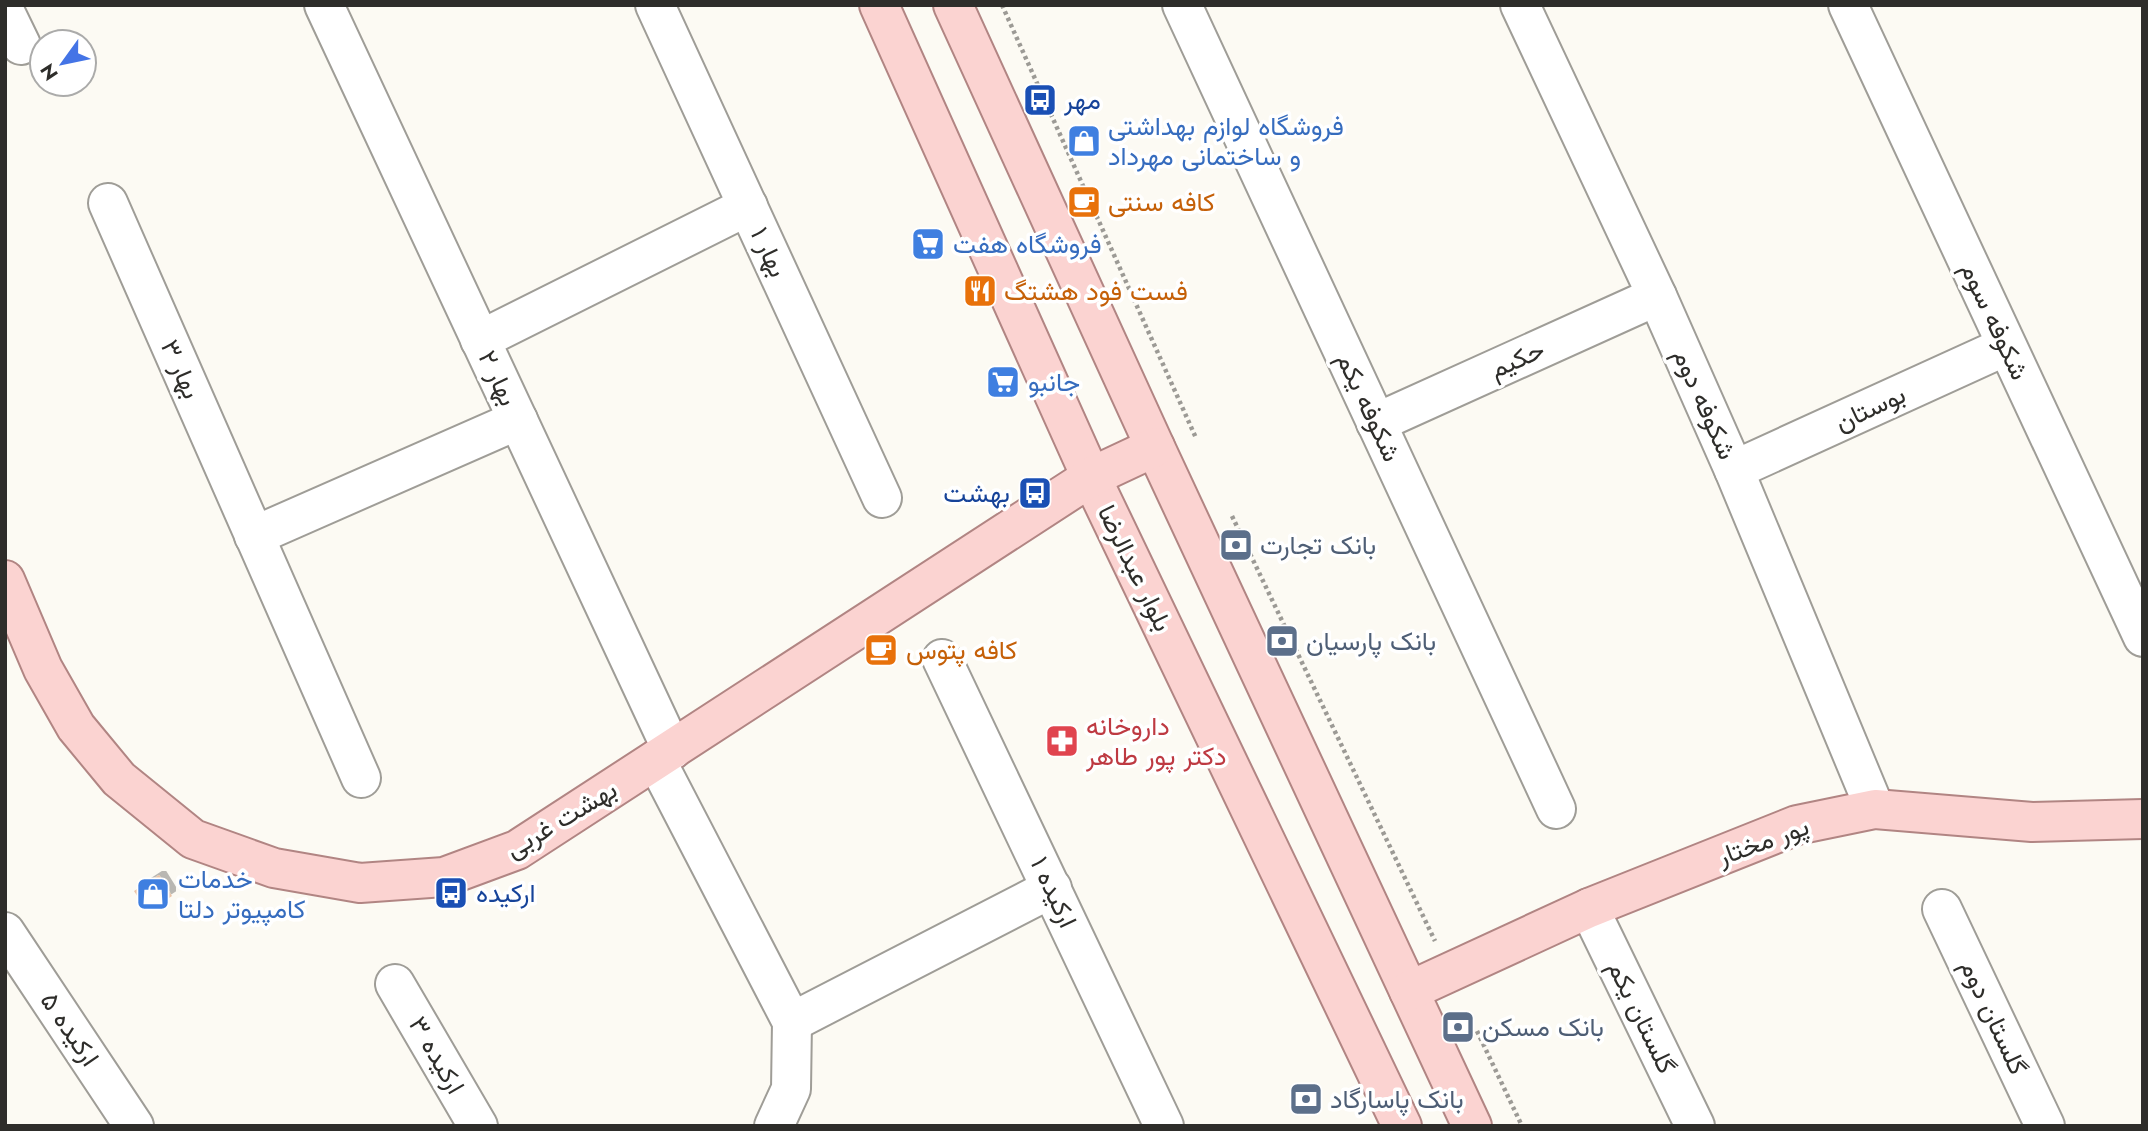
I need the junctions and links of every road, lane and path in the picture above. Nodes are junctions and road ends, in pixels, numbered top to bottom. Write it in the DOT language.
graph roads {
  1 [pos="324,5"];
  2 [pos="655,5"];
  3 [pos="880,5"];
  4 [pos="953,5"];
  5 [pos="1002,5"];
  6 [pos="1182,5"];
  7 [pos="1520,5"];
  8 [pos="1848,5"];
  9 [pos="108,202"];
  10 [pos="748,206"];
  11 [pos="1657,296"];
  12 [pos="480,340"];
  13 [pos="2006,345"];
  14 [pos="518,420"];
  15 [pos="1376,423"];
  16 [pos="1199,446"];
  17 [pos="1155,447"];
  18 [pos="1734,470"];
  19 [pos="1091,477"];
  20 [pos="882,498"];
  21 [pos="1232,515"];
  22 [pos="254,536"];
  23 [pos="5,580"];
  24 [pos="2143,637"];
  25 [pos="942,659"];
  26 [pos="664,755"];
  27 [pos="361,778"];
  28 [pos="1556,809"];
  29 [pos="1875,809"];
  30 [pos="2143,819"];
  31 [pos="1052,888"];
  32 [pos="1589,908"];
  33 [pos="1942,909"];
  34 [pos="5,932"];
  35 [pos="1436,942"];
  36 [pos="395,984"];
  37 [pos="1409,992"];
  38 [pos="792,1022"];
  39 [pos="1478,1031"];
  40 [pos="134,1126"];
  41 [pos="478,1126"];
  42 [pos="774,1126"];
  43 [pos="1164,1126"];
  44 [pos="1402,1126"];
  45 [pos="1472,1126"];
  46 [pos="1522,1126"];
  47 [pos="1695,1126"];
  48 [pos="2045,1126"];
  1 -- 12 [label="street, بهار ۲"];
  2 -- 10 [label="street, بهار ۱"];
  3 -- 19 [label="main road, بلوار عبدالرضا"];
  4 -- 17 [label="main road"];
  5 -- 16 [label="path"];
  6 -- 15 [label="street, شکوفه یکم"];
  7 -- 11 [label="street, شکوفه دوم"];
  8 -- 13 [label="street, شکوفه سوم"];
  9 -- 22 [label="street, بهار ۳"];
  10 -- 12 [label="street"];
  10 -- 20 [label="street, بهار ۱"];
  11 -- 15 [label="street, حکیم"];
  11 -- 18 [label="street, شکوفه دوم"];
  12 -- 14 [label="street, بهار ۲"];
  13 -- 18 [label="street, بوستان"];
  13 -- 24 [label="street, شکوفه سوم"];
  14 -- 22 [label="street"];
  14 -- 26 [label="street, بهار ۲"];
  15 -- 28 [label="street, شکوفه یکم"];
  17 -- 19 [label="main road, بهشت غربی"];
  17 -- 37 [label="main road"];
  18 -- 29 [label="street, شکوفه دوم"];
  19 -- 26 [label="main road, بهشت غربی"];
  19 -- 44 [label="main road, بلوار عبدالرضا"];
  21 -- 35 [label="path"];
  22 -- 27 [label="street, بهار ۳"];
  23 -- 26 [label="main road, بهشت غربی"];
  25 -- 31 [label="street, ارکیده ۱"];
  26 -- 38 [label="street, بهار ۲"];
  29 -- 30 [label="main road, پور مختار"];
  29 -- 32 [label="main road, پور مختار"];
  31 -- 38 [label="street"];
  31 -- 43 [label="street, ارکیده ۱"];
  32 -- 37 [label="main road, پور مختار"];
  32 -- 47 [label="street, گلستان یکم"];
  33 -- 48 [label="street, گلستان دوم"];
  34 -- 40 [label="street, ارکیده ۵"];
  36 -- 41 [label="street, ارکیده ۳"];
  37 -- 45 [label="main road"];
  38 -- 42 [label="street"];
  39 -- 46 [label="path"];
}
